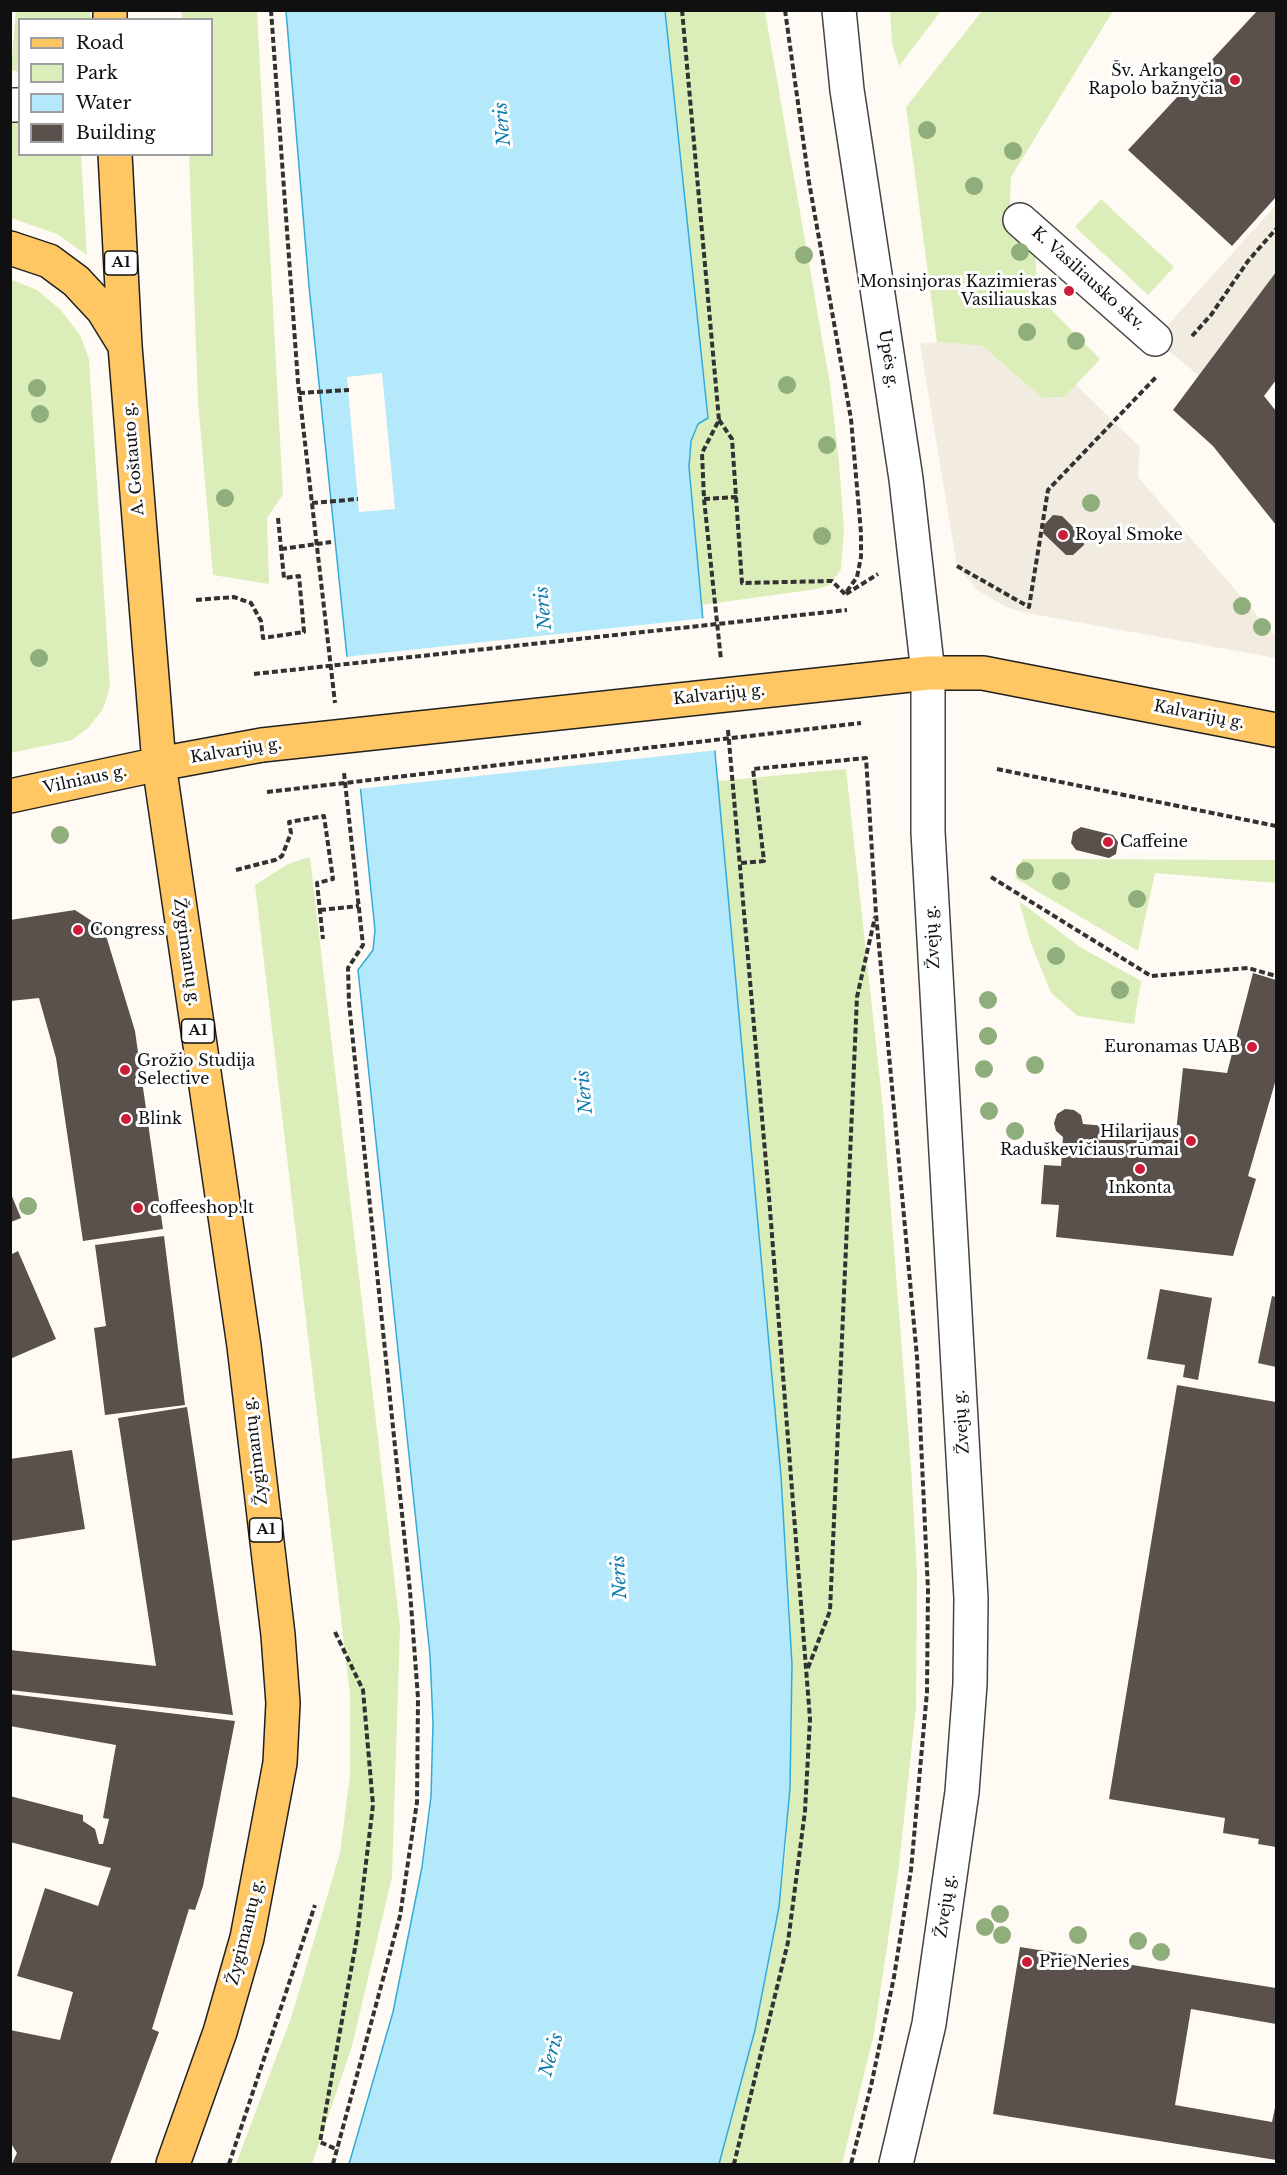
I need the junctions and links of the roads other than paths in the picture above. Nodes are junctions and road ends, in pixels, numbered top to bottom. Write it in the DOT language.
graph roads {
  1 [pos="838,10"];
  2 [pos="111,163"];
  3 [pos="1020,220"];
  4 [pos="10,248"];
  5 [pos="1155,339"];
  6 [pos="125,346"];
  7 [pos="928,673"];
  8 [pos="1276,730"];
  9 [pos="159,764"];
  10 [pos="10,796"];
  11 [pos="174,2164"];
  12 [pos="896,2164"];
  1 -- 7 [label="street, Upės g."];
  2 -- 6 [label="main road, A. Goštauto g. / A1"];
  3 -- 5 [label="street, K. Vasiliausko skv."];
  4 -- 6 [label="main road"];
  6 -- 9 [label="main road, A. Goštauto g. / A1"];
  7 -- 8 [label="main road, Kalvarijų g."];
  7 -- 9 [label="main road, Kalvarijų g., bridge"];
  7 -- 12 [label="street, Žvejų g."];
  9 -- 10 [label="main road, Vilniaus g."];
  9 -- 11 [label="main road, Žygimantų g. / A1"];
}
